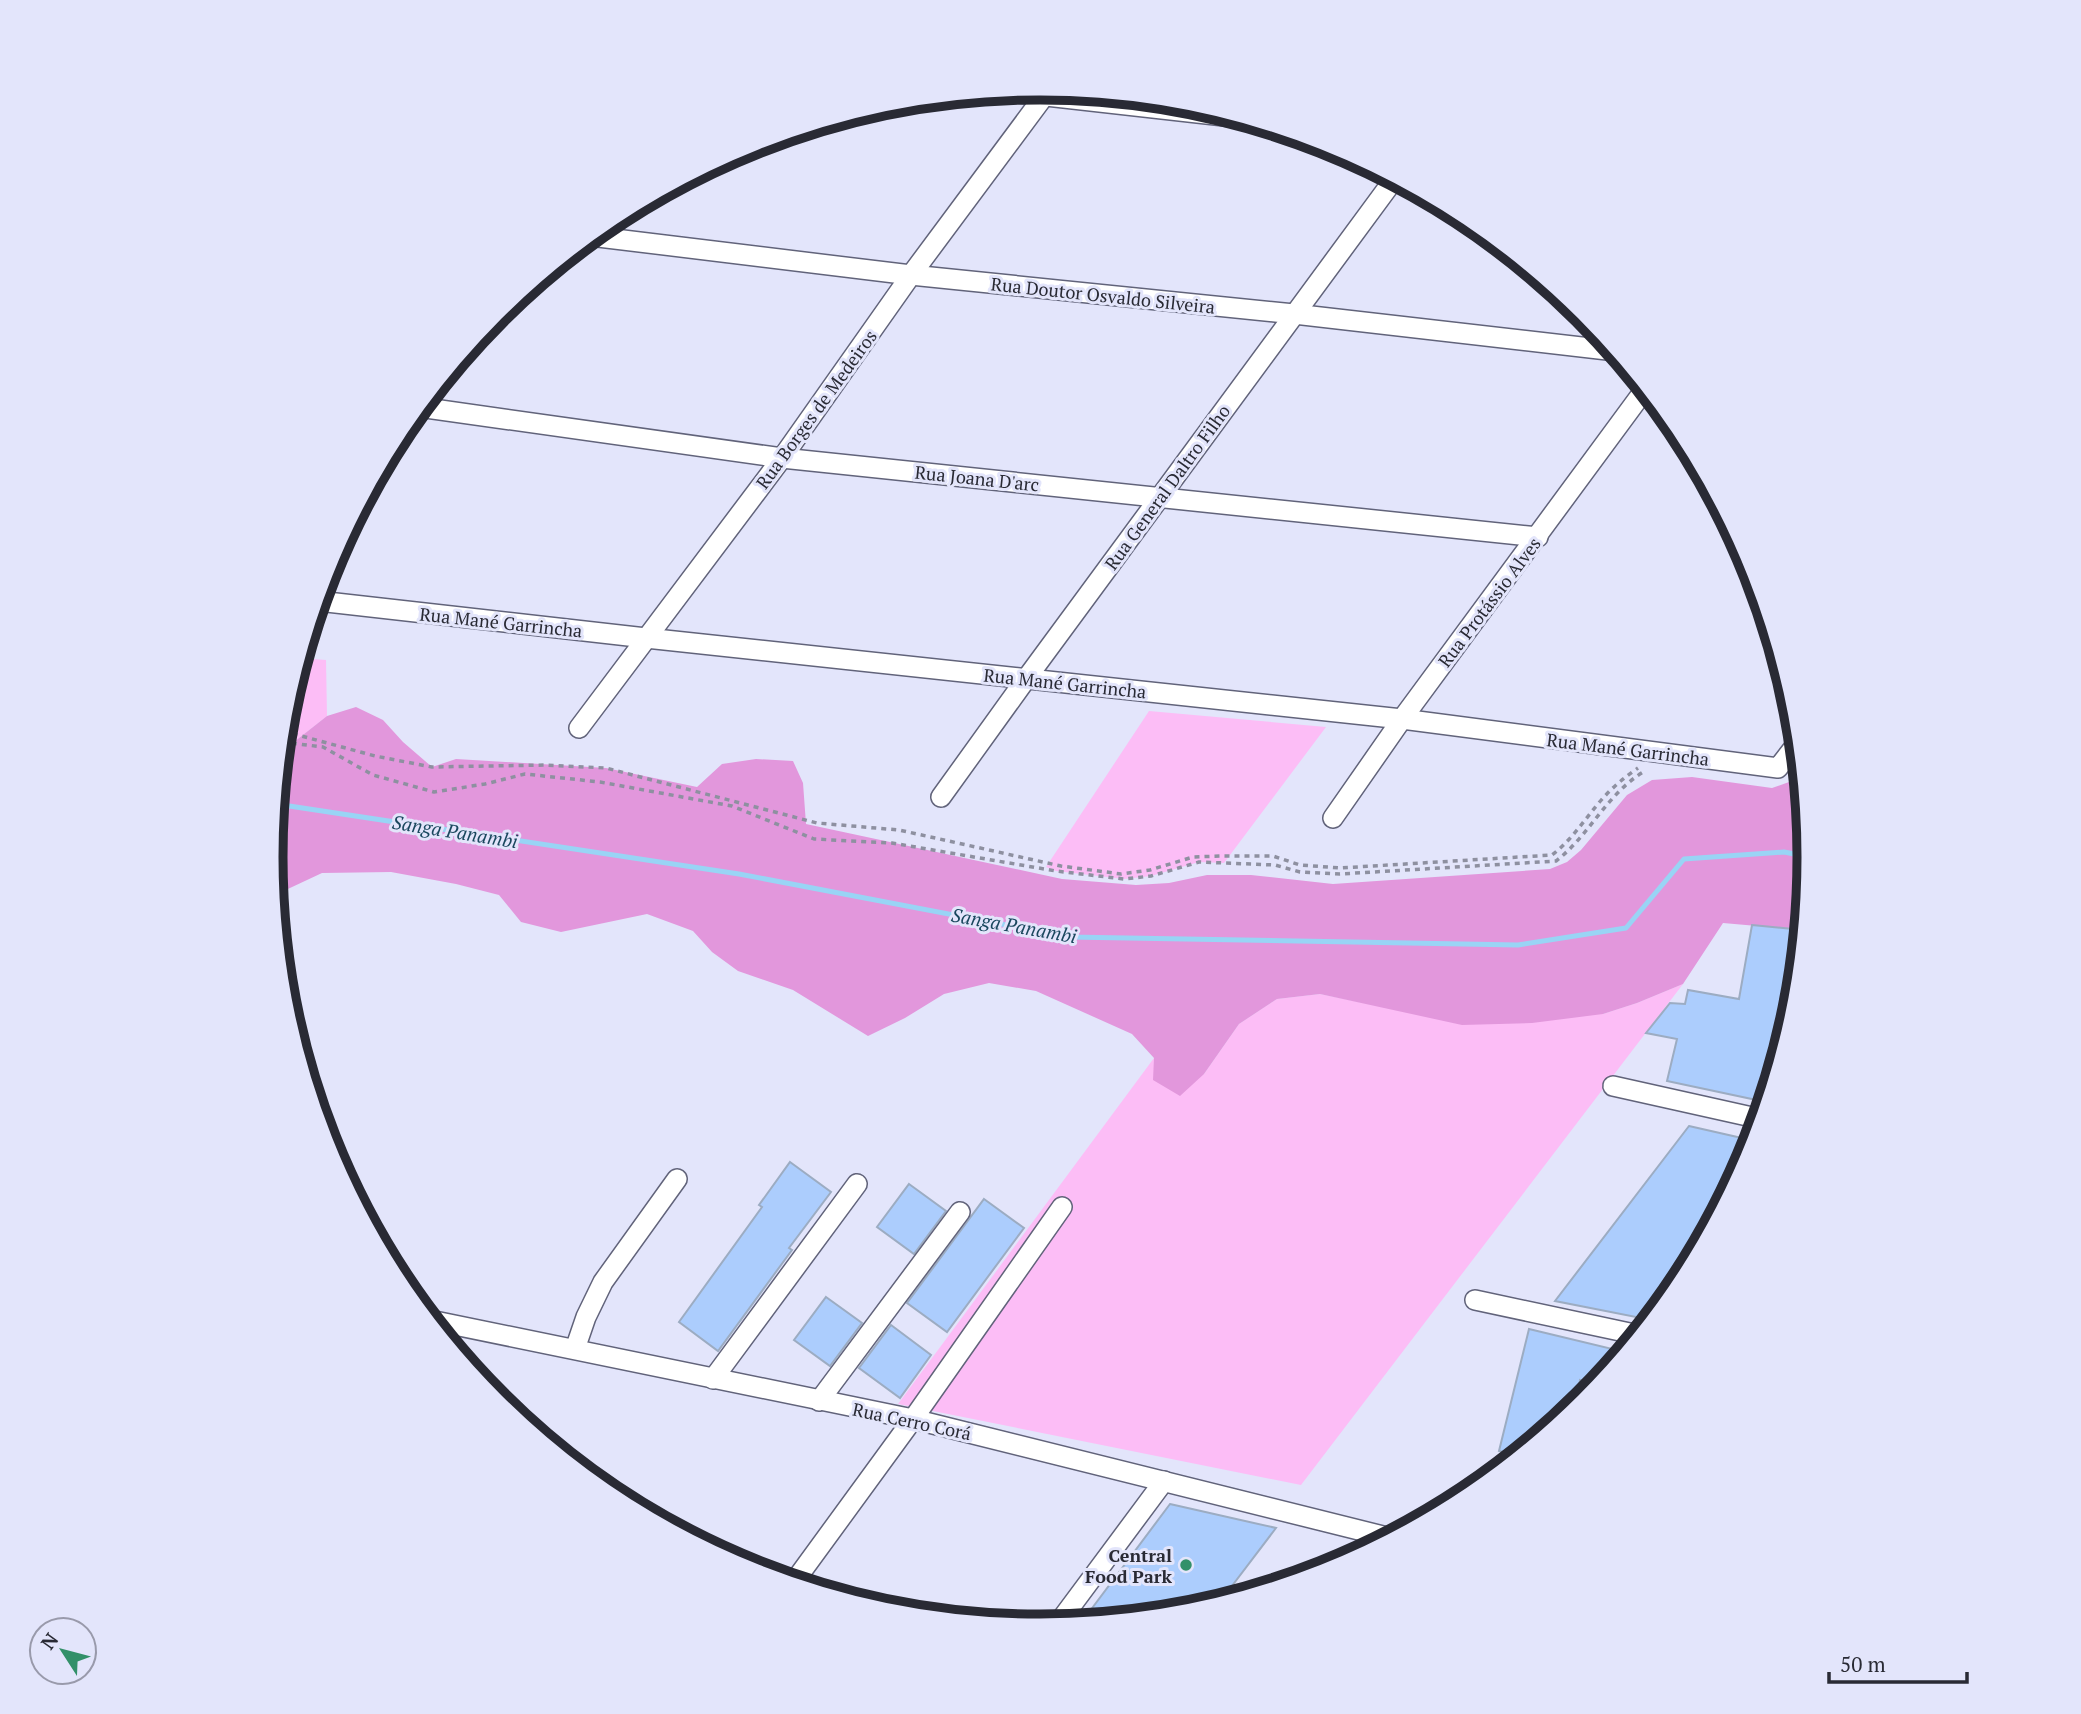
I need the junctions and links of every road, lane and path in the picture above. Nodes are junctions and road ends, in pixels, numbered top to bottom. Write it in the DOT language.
graph roads {
  1 [pos="1042,100"];
  2 [pos="1389,186"];
  3 [pos="605,238"];
  4 [pos="911,275"];
  5 [pos="1294,314"];
  6 [pos="1602,349"];
  7 [pos="1641,395"];
  8 [pos="431,409"];
  9 [pos="782,458"];
  10 [pos="1160,498"];
  11 [pos="1538,537"];
  12 [pos="328,602"];
  13 [pos="646,638"];
  14 [pos="1026,679"];
  15 [pos="1402,719"];
  16 [pos="579,728"];
  17 [pos="294,734"];
  18 [pos="292,743"];
  19 [pos="1790,752"];
  20 [pos="1641,766"];
  21 [pos="1653,769"];
  22 [pos="941,797"];
  23 [pos="1333,818"];
  24 [pos="1613,1086"];
  25 [pos="1752,1117"];
  26 [pos="677,1179"];
  27 [pos="857,1184"];
  28 [pos="1062,1207"];
  29 [pos="960,1212"];
  30 [pos="1475,1300"];
  31 [pos="444,1323"];
  32 [pos="1629,1333"];
  33 [pos="575,1349"];
  34 [pos="713,1379"];
  35 [pos="820,1401"];
  36 [pos="913,1419"];
  37 [pos="1164,1482"];
  38 [pos="1378,1535"];
  39 [pos="800,1575"];
  40 [pos="1066,1613"];
  1 -- 4 [label="street, Rua Borges de Medeiros"];
  2 -- 5 [label="street, Rua General Daltro Filho"];
  3 -- 4 [label="street, Rua Doutor Osvaldo Silveira"];
  4 -- 5 [label="street, Rua Doutor Osvaldo Silveira"];
  4 -- 9 [label="street, Rua Borges de Medeiros"];
  5 -- 6 [label="street, Rua Doutor Osvaldo Silveira"];
  5 -- 10 [label="street, Rua General Daltro Filho"];
  7 -- 11 [label="street, Rua Protássio Alves"];
  8 -- 9 [label="street, Rua Joana D'arc"];
  9 -- 10 [label="street, Rua Joana D'arc"];
  9 -- 13 [label="street, Rua Borges de Medeiros"];
  10 -- 11 [label="street, Rua Joana D'arc"];
  10 -- 14 [label="street, Rua General Daltro Filho"];
  11 -- 15 [label="street, Rua Protássio Alves"];
  12 -- 13 [label="street, Rua Mané Garrincha"];
  13 -- 14 [label="street, Rua Mané Garrincha"];
  13 -- 16 [label="street, Rua Borges de Medeiros"];
  14 -- 15 [label="street, Rua Mané Garrincha"];
  14 -- 22 [label="street, Rua General Daltro Filho"];
  15 -- 19 [label="street, Rua Mané Garrincha"];
  15 -- 23 [label="street, Rua Protássio Alves"];
  17 -- 20 [label="path"];
  18 -- 21 [label="path"];
  24 -- 25 [label="street"];
  26 -- 33 [label="street"];
  27 -- 34 [label="street"];
  28 -- 36 [label="street"];
  29 -- 35 [label="street"];
  30 -- 32 [label="street"];
  31 -- 33 [label="street, Rua Cerro Corá"];
  33 -- 34 [label="street, Rua Cerro Corá"];
  34 -- 35 [label="street, Rua Cerro Corá"];
  35 -- 36 [label="street, Rua Cerro Corá"];
  36 -- 37 [label="street, Rua Cerro Corá"];
  36 -- 39 [label="street"];
  37 -- 38 [label="street, Rua Cerro Corá"];
  37 -- 40 [label="street"];
}
